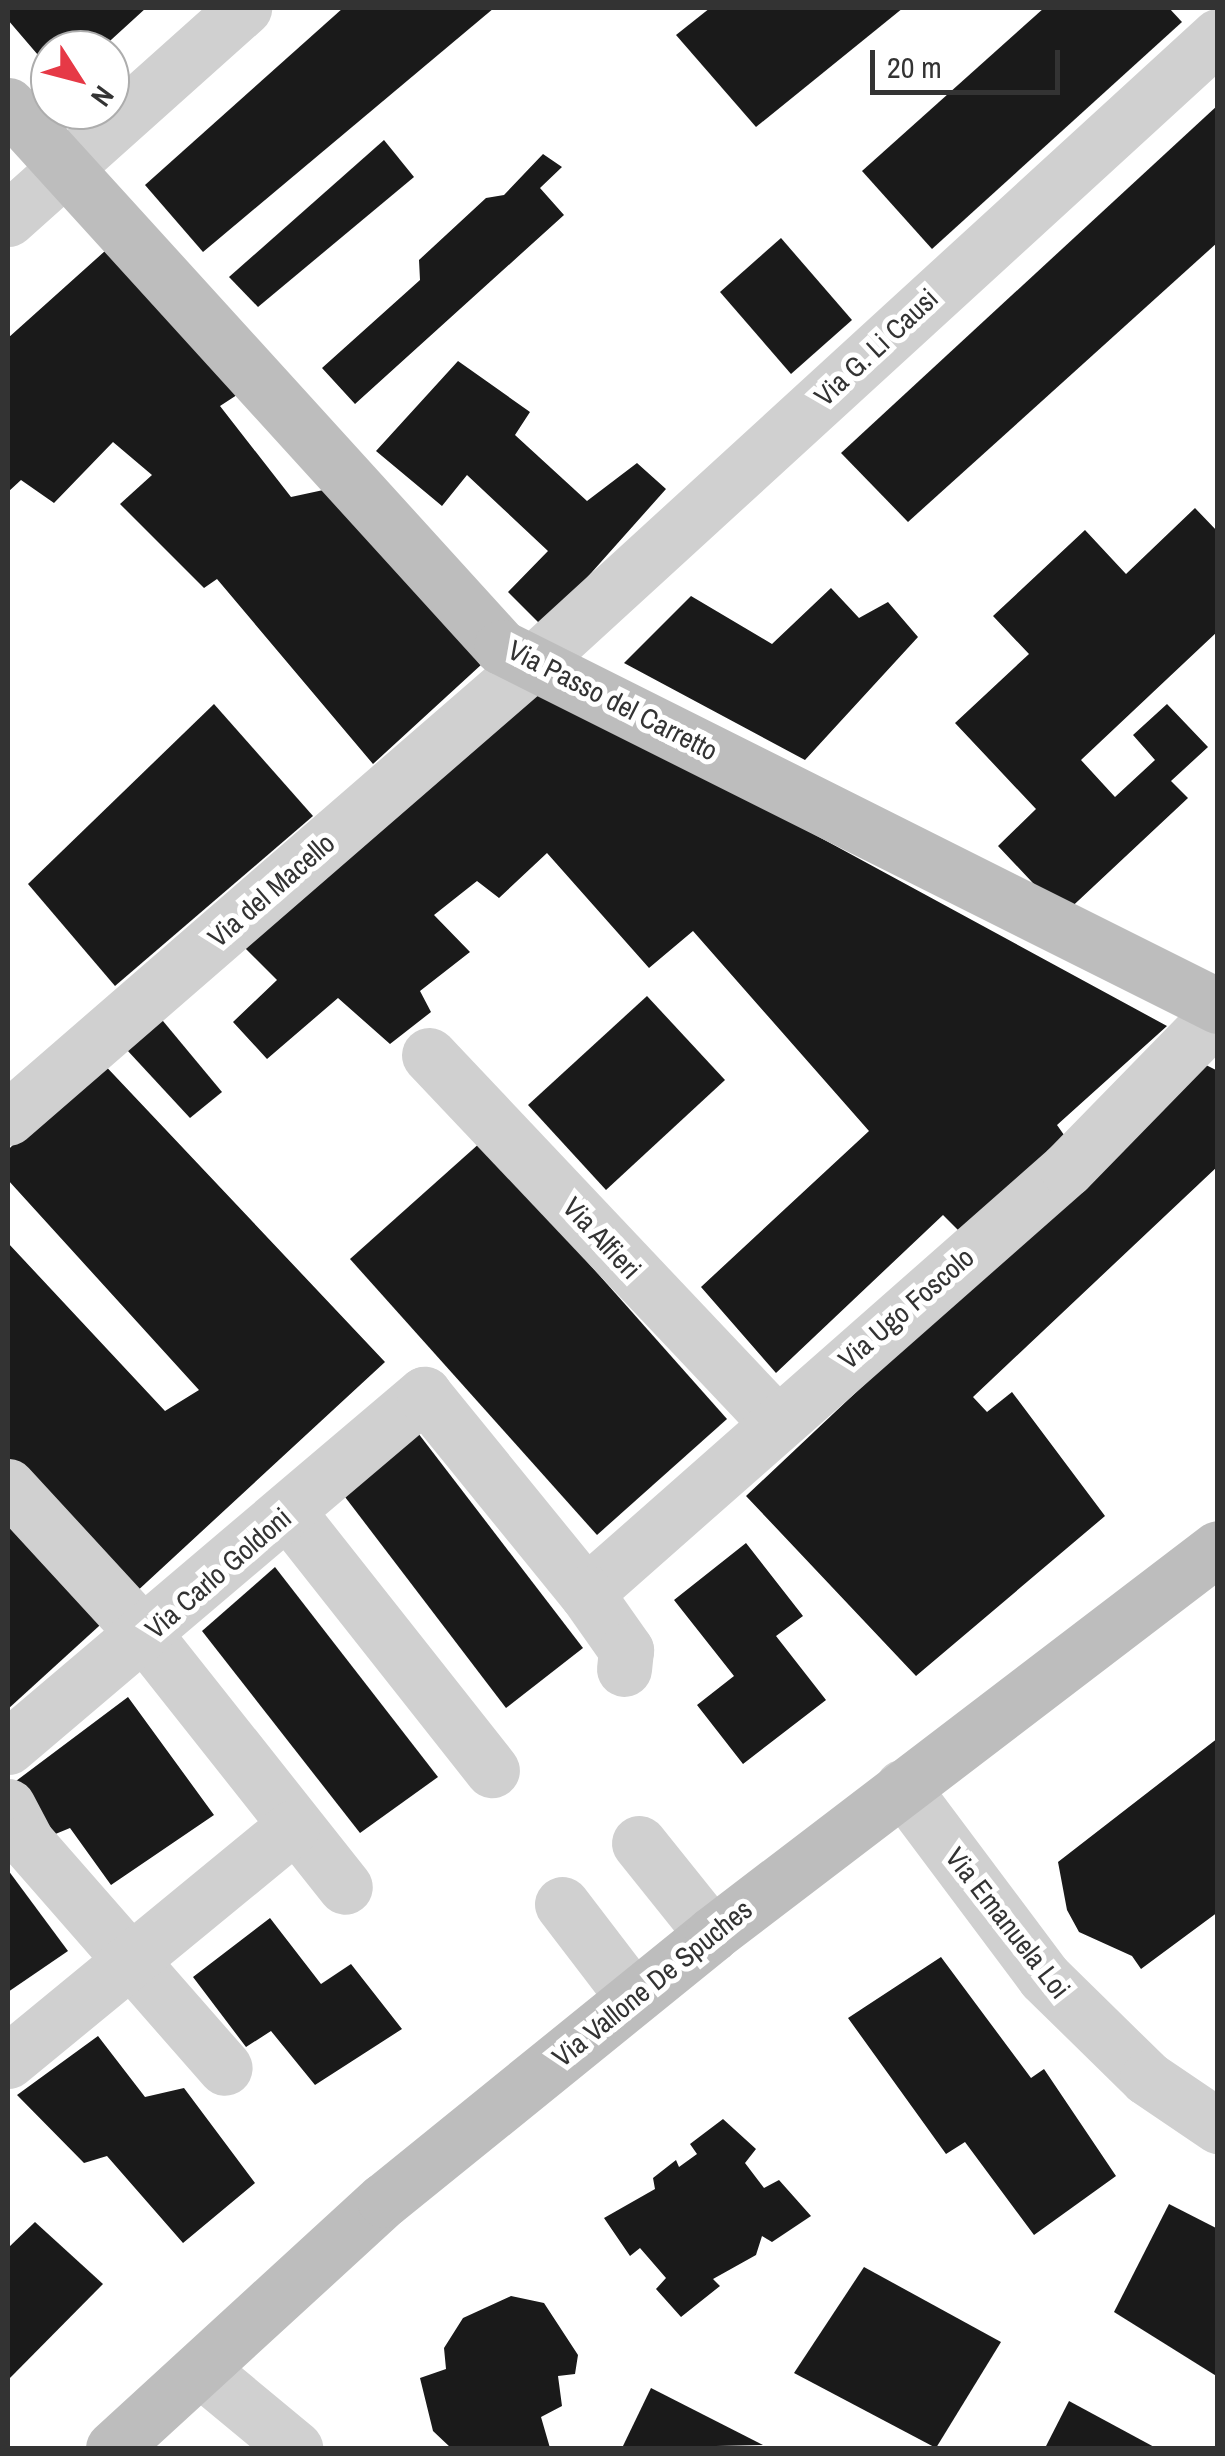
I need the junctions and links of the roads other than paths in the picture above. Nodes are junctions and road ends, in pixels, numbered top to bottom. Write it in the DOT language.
graph roads {
  1 [pos="244,8"];
  2 [pos="1218,36"];
  3 [pos="8,104"];
  4 [pos="62,170"];
  5 [pos="8,219"];
  6 [pos="536,660"];
  7 [pos="1218,1006"];
  8 [pos="1218,1014"];
  9 [pos="429,1055"];
  10 [pos="8,1118"];
  11 [pos="776,1421"];
  12 [pos="8,1486"];
  13 [pos="288,1512"];
  14 [pos="1218,1548"];
  15 [pos="586,1594"];
  16 [pos="146,1636"];
  17 [pos="624,1669"];
  18 [pos="8,1747"];
  19 [pos="492,1770"];
  20 [pos="902,1786"];
  21 [pos="8,1806"];
  22 [pos="292,1828"];
  23 [pos="639,1843"];
  24 [pos="345,1886"];
  25 [pos="562,1904"];
  26 [pos="712,1934"];
  27 [pos="132,1965"];
  28 [pos="633,1997"];
  29 [pos="8,2061"];
  30 [pos="225,2068"];
  31 [pos="1218,2126"];
  32 [pos="200,2369"];
  33 [pos="114,2448"];
  34 [pos="295,2448"];
  1 -- 4 [label="street"];
  2 -- 6 [label="street, Via G. Li Causi"];
  3 -- 4 [label="street, Via Passo del Carretto"];
  4 -- 5 [label="street"];
  4 -- 6 [label="street, Via Passo del Carretto"];
  6 -- 7 [label="street, Via Passo del Carretto"];
  6 -- 10 [label="street, Via del Macello"];
  8 -- 11 [label="street, Via Ugo Foscolo"];
  9 -- 11 [label="street, Via Alfieri"];
  11 -- 15 [label="street, Via Ugo Foscolo"];
  12 -- 16 [label="street"];
  13 -- 15 [label="street, Via Carlo Goldoni"];
  13 -- 16 [label="street, Via Carlo Goldoni"];
  13 -- 19 [label="street"];
  14 -- 20 [label="street, Via Vallone De Spuches"];
  15 -- 17 [label="street"];
  16 -- 18 [label="street, Via Carlo Goldoni"];
  16 -- 22 [label="street"];
  20 -- 26 [label="street, Via Vallone De Spuches"];
  20 -- 31 [label="street, Via Emanuela Loi"];
  21 -- 27 [label="street"];
  22 -- 24 [label="street"];
  22 -- 27 [label="street"];
  23 -- 26 [label="street"];
  25 -- 28 [label="street"];
  26 -- 28 [label="street, Via Vallone De Spuches"];
  27 -- 29 [label="street"];
  27 -- 30 [label="street"];
  28 -- 32 [label="street, Via Vallone De Spuches"];
  32 -- 33 [label="street, Via Vallone De Spuches"];
  32 -- 34 [label="street"];
}
